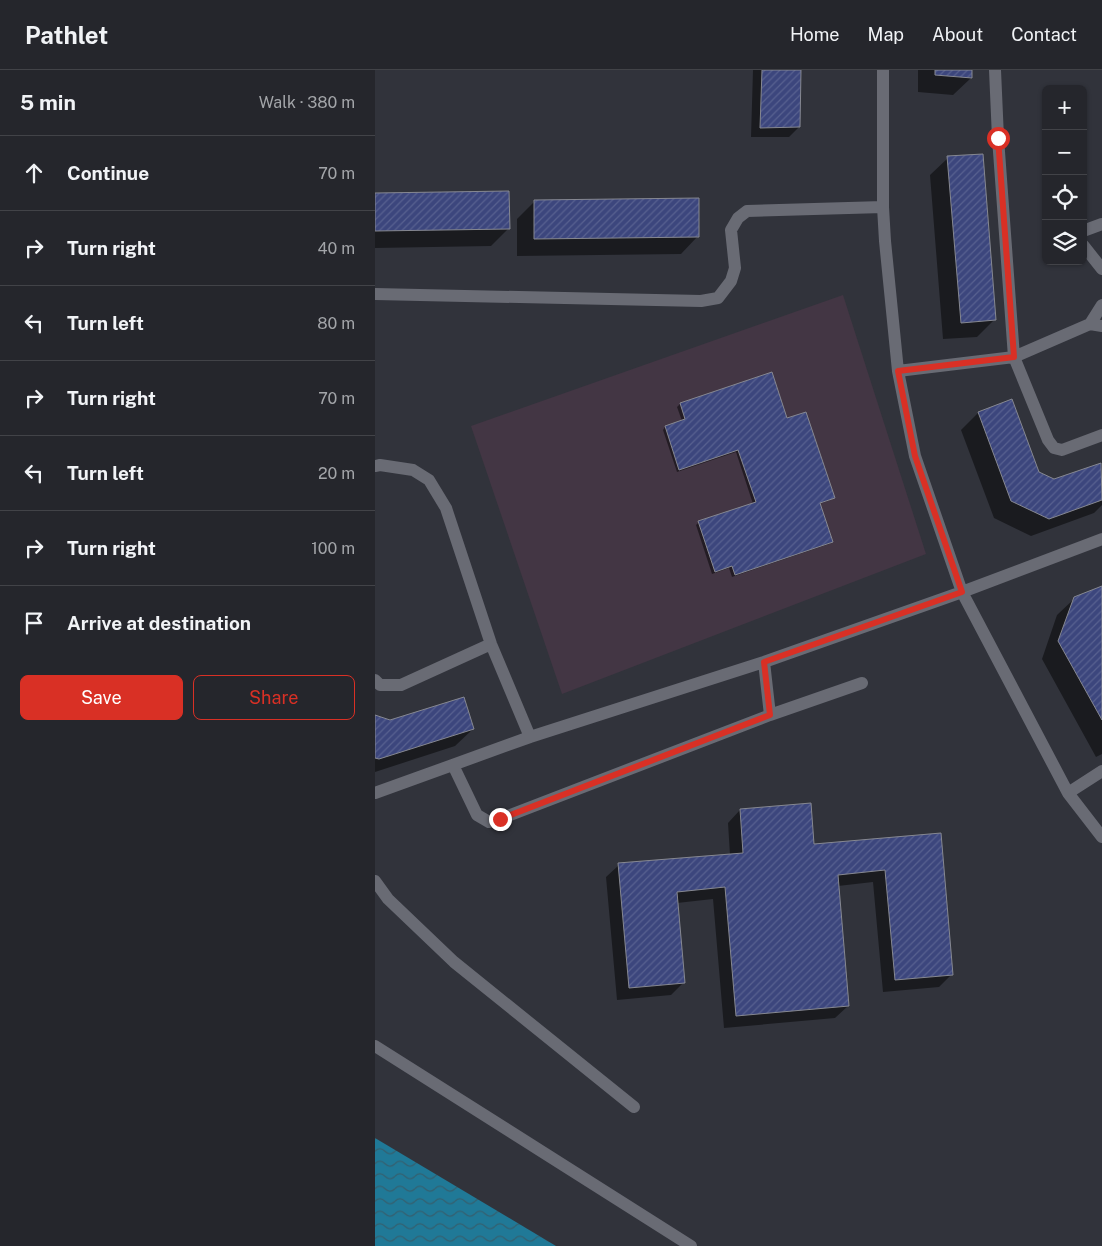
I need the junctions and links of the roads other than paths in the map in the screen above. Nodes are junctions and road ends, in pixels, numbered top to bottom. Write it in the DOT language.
graph roads {
  1 [pos="883,70"];
  2 [pos="995,70"];
  3 [pos="883,207"];
  4 [pos="1102,224"];
  5 [pos="1087,230"];
  6 [pos="1087,250"];
  7 [pos="1102,269"];
  8 [pos="375,294"];
  9 [pos="1102,305"];
  10 [pos="1096,325"];
  11 [pos="1014,357"];
  12 [pos="898,371"];
  13 [pos="1102,435"];
  14 [pos="375,466"];
  15 [pos="1102,538"];
  16 [pos="962,592"];
  17 [pos="491,644"];
  18 [pos="764,662"];
  19 [pos="375,680"];
  20 [pos="861,683"];
  21 [pos="770,715"];
  22 [pos="530,737"];
  23 [pos="453,765"];
  24 [pos="1102,771"];
  25 [pos="1067,793"];
  26 [pos="375,794"];
  27 [pos="1102,837"];
  28 [pos="375,881"];
  29 [pos="375,1046"];
  30 [pos="633,1107"];
  31 [pos="691,1246"];
  1 -- 3 [label="street"];
  2 -- 11 [label="street"];
  3 -- 8 [label="street"];
  3 -- 12 [label="street"];
  4 -- 5 [label="street"];
  6 -- 7 [label="street"];
  9 -- 10 [label="street"];
  10 -- 11 [label="street"];
  11 -- 12 [label="street"];
  11 -- 13 [label="street"];
  12 -- 16 [label="street"];
  14 -- 17 [label="street"];
  15 -- 16 [label="street"];
  16 -- 18 [label="street"];
  16 -- 25 [label="street"];
  17 -- 19 [label="street"];
  17 -- 22 [label="street"];
  18 -- 21 [label="street"];
  18 -- 22 [label="street"];
  20 -- 21 [label="street"];
  21 -- 23 [label="street"];
  22 -- 23 [label="street"];
  23 -- 26 [label="street"];
  24 -- 25 [label="street"];
  25 -- 27 [label="street"];
  28 -- 30 [label="street"];
  29 -- 31 [label="street"];
}
